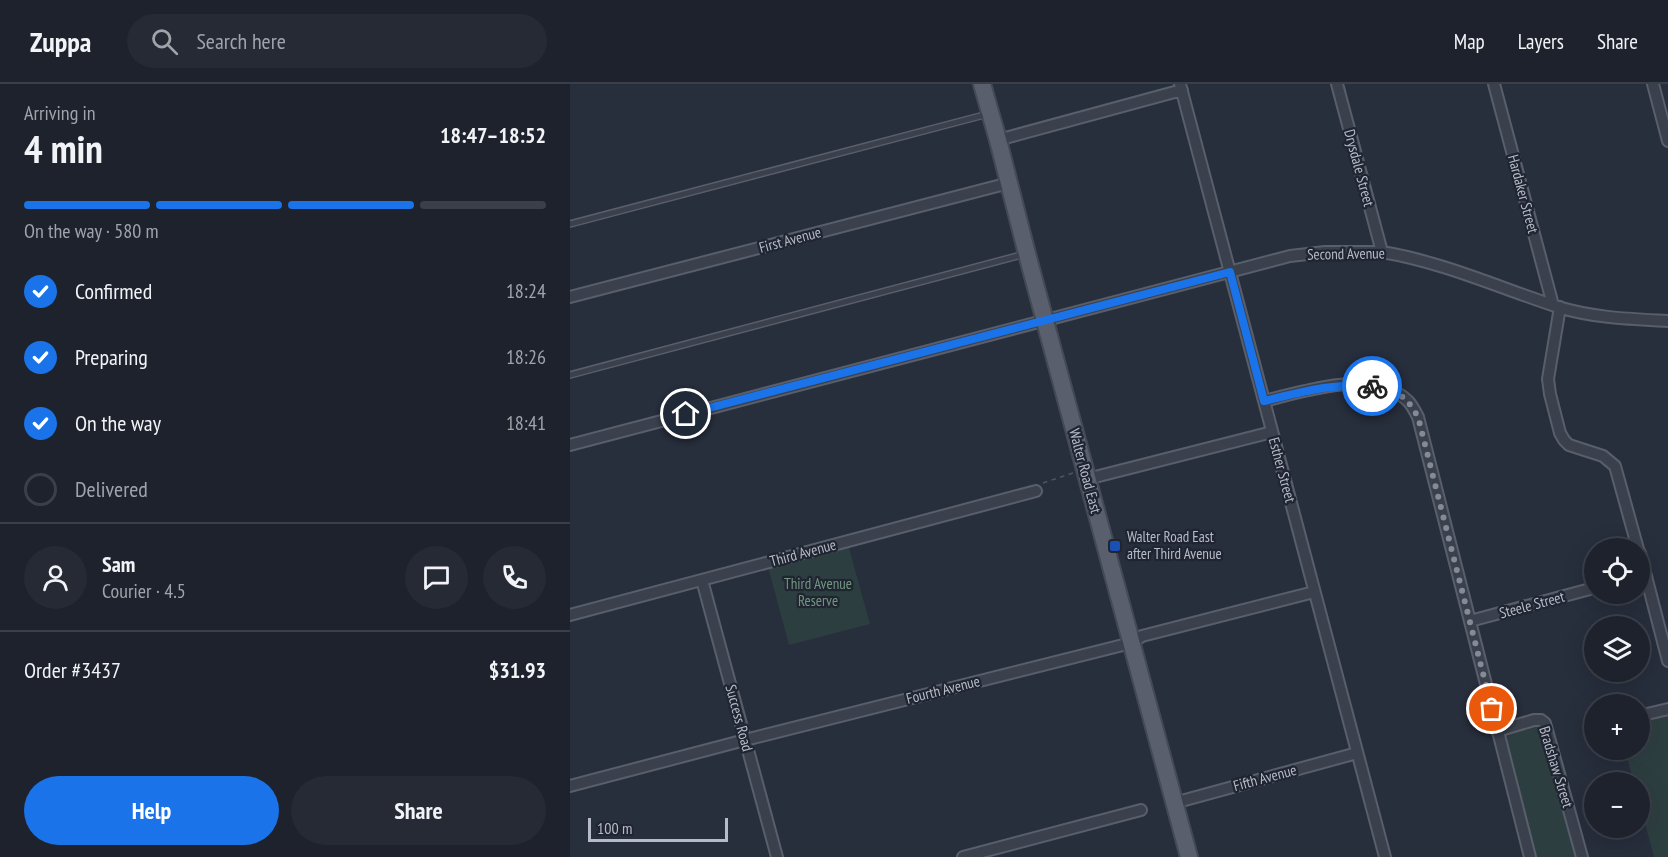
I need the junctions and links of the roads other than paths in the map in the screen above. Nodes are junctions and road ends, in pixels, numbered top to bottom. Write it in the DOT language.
graph roads {
  1 [pos="982,84"];
  2 [pos="1337,84"];
  3 [pos="1494,84"];
  4 [pos="1653,84"];
  5 [pos="1181,87"];
  6 [pos="990,113"];
  7 [pos="998,140"];
  8 [pos="1668,141"];
  9 [pos="1009,183"];
  10 [pos="570,224"];
  11 [pos="1382,252"];
  12 [pos="1027,254"];
  13 [pos="1230,272"];
  14 [pos="570,297"];
  15 [pos="1556,306"];
  16 [pos="1045,320"];
  17 [pos="1668,321"];
  18 [pos="570,375"];
  19 [pos="1264,401"];
  20 [pos="1272,432"];
  21 [pos="570,445"];
  22 [pos="1080,476"];
  23 [pos="1036,490"];
  24 [pos="1635,538"];
  25 [pos="702,580"];
  26 [pos="1584,591"];
  27 [pos="1314,592"];
  28 [pos="1650,602"];
  29 [pos="570,615"];
  30 [pos="1470,621"];
  31 [pos="1131,643"];
  32 [pos="1668,661"];
  33 [pos="1668,708"];
  34 [pos="1650,713"];
  35 [pos="1497,731"];
  36 [pos="745,740"];
  37 [pos="1357,753"];
  38 [pos="570,786"];
  39 [pos="1174,803"];
  40 [pos="1141,810"];
  41 [pos="777,857"];
  42 [pos="963,857"];
  43 [pos="1189,857"];
  44 [pos="1384,857"];
  45 [pos="1530,857"];
  46 [pos="1582,857"];
  1 -- 6 [label="main road, Walter Road East"];
  2 -- 11 [label="street, Drysdale Street"];
  3 -- 15 [label="street, Hardaker Street"];
  4 -- 8 [label="street"];
  5 -- 7 [label="street"];
  5 -- 13 [label="street, Esther Street"];
  6 -- 7 [label="main road, Walter Road East"];
  6 -- 10 [label="lane"];
  7 -- 9 [label="main road, Walter Road East"];
  9 -- 12 [label="main road, Walter Road East"];
  9 -- 14 [label="street, First Avenue"];
  11 -- 13 [label="street, Second Avenue"];
  11 -- 15 [label="street, Second Avenue"];
  12 -- 16 [label="main road, Walter Road East"];
  12 -- 18 [label="lane"];
  13 -- 16 [label="street, Second Avenue"];
  13 -- 19 [label="street, Esther Street"];
  15 -- 17 [label="street, Second Avenue"];
  15 -- 24 [label="street"];
  16 -- 21 [label="street, Second Avenue"];
  16 -- 22 [label="main road, Walter Road East"];
  19 -- 20 [label="street, Esther Street"];
  19 -- 30 [label="street"];
  20 -- 22 [label="street"];
  20 -- 27 [label="street, Esther Street"];
  22 -- 31 [label="main road, Walter Road East"];
  23 -- 25 [label="street, Third Avenue"];
  25 -- 29 [label="street, Third Avenue"];
  25 -- 36 [label="street, Success Road"];
  26 -- 30 [label="street, Steele Street"];
  27 -- 31 [label="street, Fourth Avenue"];
  27 -- 37 [label="street, Esther Street"];
  28 -- 32 [label="street"];
  30 -- 35 [label="street"];
  31 -- 36 [label="street, Fourth Avenue"];
  31 -- 39 [label="main road, Walter Road East"];
  33 -- 34 [label="street"];
  35 -- 45 [label="street"];
  35 -- 46 [label="street, Bradshaw Street"];
  36 -- 38 [label="street, Fourth Avenue"];
  36 -- 41 [label="street, Success Road"];
  37 -- 39 [label="street, Fifth Avenue"];
  37 -- 44 [label="street, Esther Street"];
  39 -- 43 [label="main road, Walter Road East"];
  40 -- 42 [label="street"];
}
